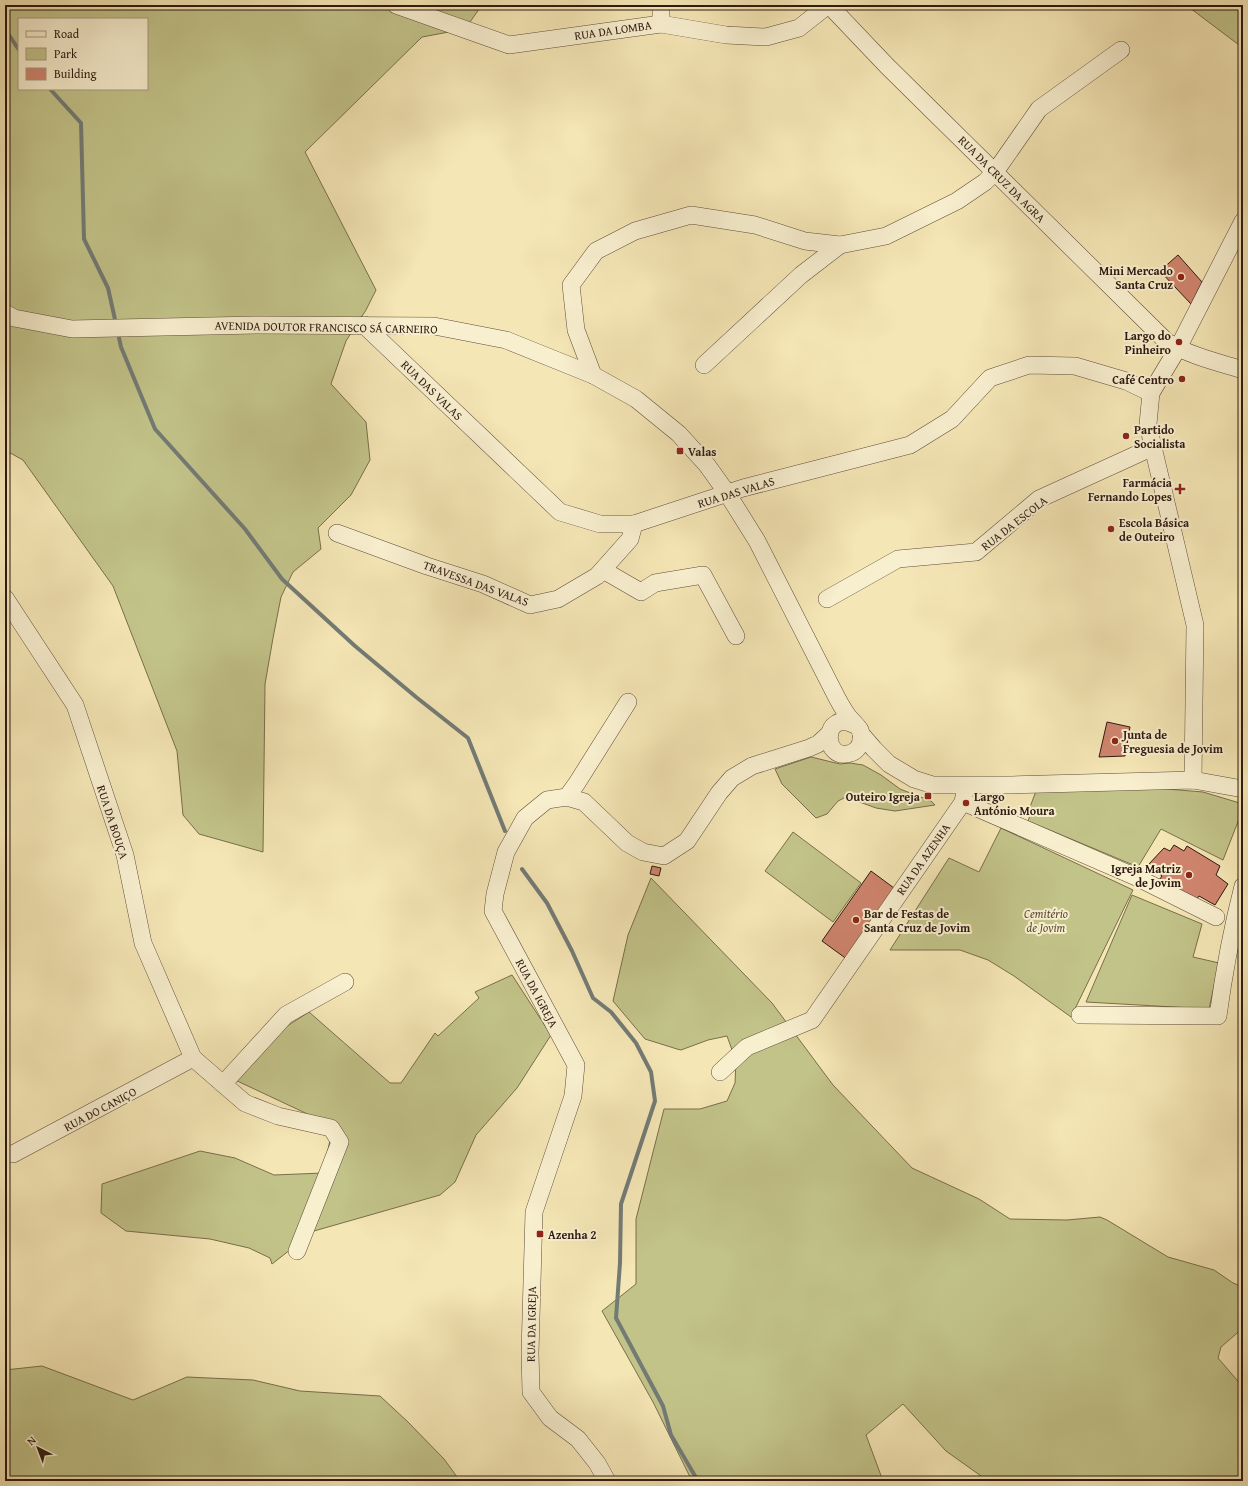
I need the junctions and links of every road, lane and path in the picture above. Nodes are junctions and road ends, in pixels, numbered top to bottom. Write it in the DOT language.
graph roads {
  1 [pos="396,5"];
  2 [pos="660,5"];
  3 [pos="829,5"];
  4 [pos="660,24"];
  5 [pos="1121,50"];
  6 [pos="995,172"];
  7 [pos="1243,221"];
  8 [pos="840,245"];
  9 [pos="5,314"];
  10 [pos="364,326"];
  11 [pos="1178,348"];
  12 [pos="704,365"];
  13 [pos="1243,370"];
  14 [pos="593,375"];
  15 [pos="1151,393"];
  16 [pos="1153,447"];
  17 [pos="727,493"];
  18 [pos="634,524"];
  19 [pos="337,533"];
  20 [pos="603,570"];
  21 [pos="5,598"];
  22 [pos="827,599"];
  23 [pos="736,636"];
  24 [pos="834,692"];
  25 [pos="628,702"];
  26 [pos="832,729"];
  27 [pos="858,729"];
  28 [pos="798,752"];
  29 [pos="843,753"];
  30 [pos="889,764"];
  31 [pos="1193,780"];
  32 [pos="966,786"];
  33 [pos="1243,789"];
  34 [pos="567,797"];
  35 [pos="963,802"];
  36 [pos="1243,886"];
  37 [pos="1216,917"];
  38 [pos="345,982"];
  39 [pos="1080,1015"];
  40 [pos="193,1058"];
  41 [pos="720,1072"];
  42 [pos="223,1084"];
  43 [pos="5,1154"];
  44 [pos="297,1251"];
  45 [pos="607,1481"];
  1 -- 4 [label="street, RUA DA LOMBA"];
  2 -- 4 [label="street"];
  3 -- 4 [label="street, RUA DA LOMBA"];
  3 -- 6 [label="street, RUA DA CRUZ DA AGRA"];
  5 -- 6 [label="street"];
  6 -- 8 [label="street"];
  6 -- 11 [label="street, RUA DA CRUZ DA AGRA"];
  7 -- 11 [label="street"];
  8 -- 12 [label="street"];
  8 -- 14 [label="street"];
  9 -- 10 [label="street, AVENIDA DOUTOR FRANCISCO SÁ CARNEIRO"];
  10 -- 14 [label="street, AVENIDA DOUTOR FRANCISCO SÁ CARNEIRO"];
  10 -- 18 [label="street, RUA DAS VALAS"];
  11 -- 13 [label="street, RUA DA CRUZ DA AGRA"];
  11 -- 15 [label="street"];
  14 -- 17 [label="street, AVENIDA DOUTOR FRANCISCO SÁ CARNEIRO"];
  15 -- 16 [label="street"];
  15 -- 17 [label="street, RUA DAS VALAS"];
  16 -- 22 [label="street, RUA DA ESCOLA"];
  16 -- 31 [label="street"];
  17 -- 18 [label="street, RUA DAS VALAS"];
  17 -- 24 [label="street, AVENIDA DOUTOR FRANCISCO SÁ CARNEIRO"];
  18 -- 20 [label="street, TRAVESSA DAS VALAS"];
  19 -- 20 [label="street, TRAVESSA DAS VALAS"];
  20 -- 23 [label="street"];
  21 -- 40 [label="street, RUA DA BOUÇA"];
  24 -- 26 [label="street, AVENIDA DOUTOR FRANCISCO SÁ CARNEIRO"];
  24 -- 27 [label="street, AVENIDA DOUTOR FRANCISCO SÁ CARNEIRO"];
  25 -- 34 [label="street"];
  26 -- 27 [label="street"];
  26 -- 28 [label="street, RUA DA IGREJA"];
  26 -- 29 [label="street"];
  27 -- 29 [label="street"];
  27 -- 30 [label="street, AVENIDA DOUTOR FRANCISCO SÁ CARNEIRO"];
  28 -- 29 [label="street, RUA DA IGREJA"];
  28 -- 34 [label="street, RUA DA IGREJA"];
  29 -- 30 [label="street, RUA DA IGREJA"];
  30 -- 32 [label="street"];
  31 -- 32 [label="street"];
  31 -- 33 [label="street"];
  32 -- 35 [label="street, RUA DA AZENHA"];
  34 -- 45 [label="street, RUA DA IGREJA"];
  35 -- 37 [label="street"];
  35 -- 41 [label="street, RUA DA AZENHA"];
  36 -- 39 [label="street"];
  38 -- 42 [label="street"];
  40 -- 42 [label="street"];
  40 -- 43 [label="street, RUA DO CANIÇO"];
  42 -- 44 [label="street"];
}
